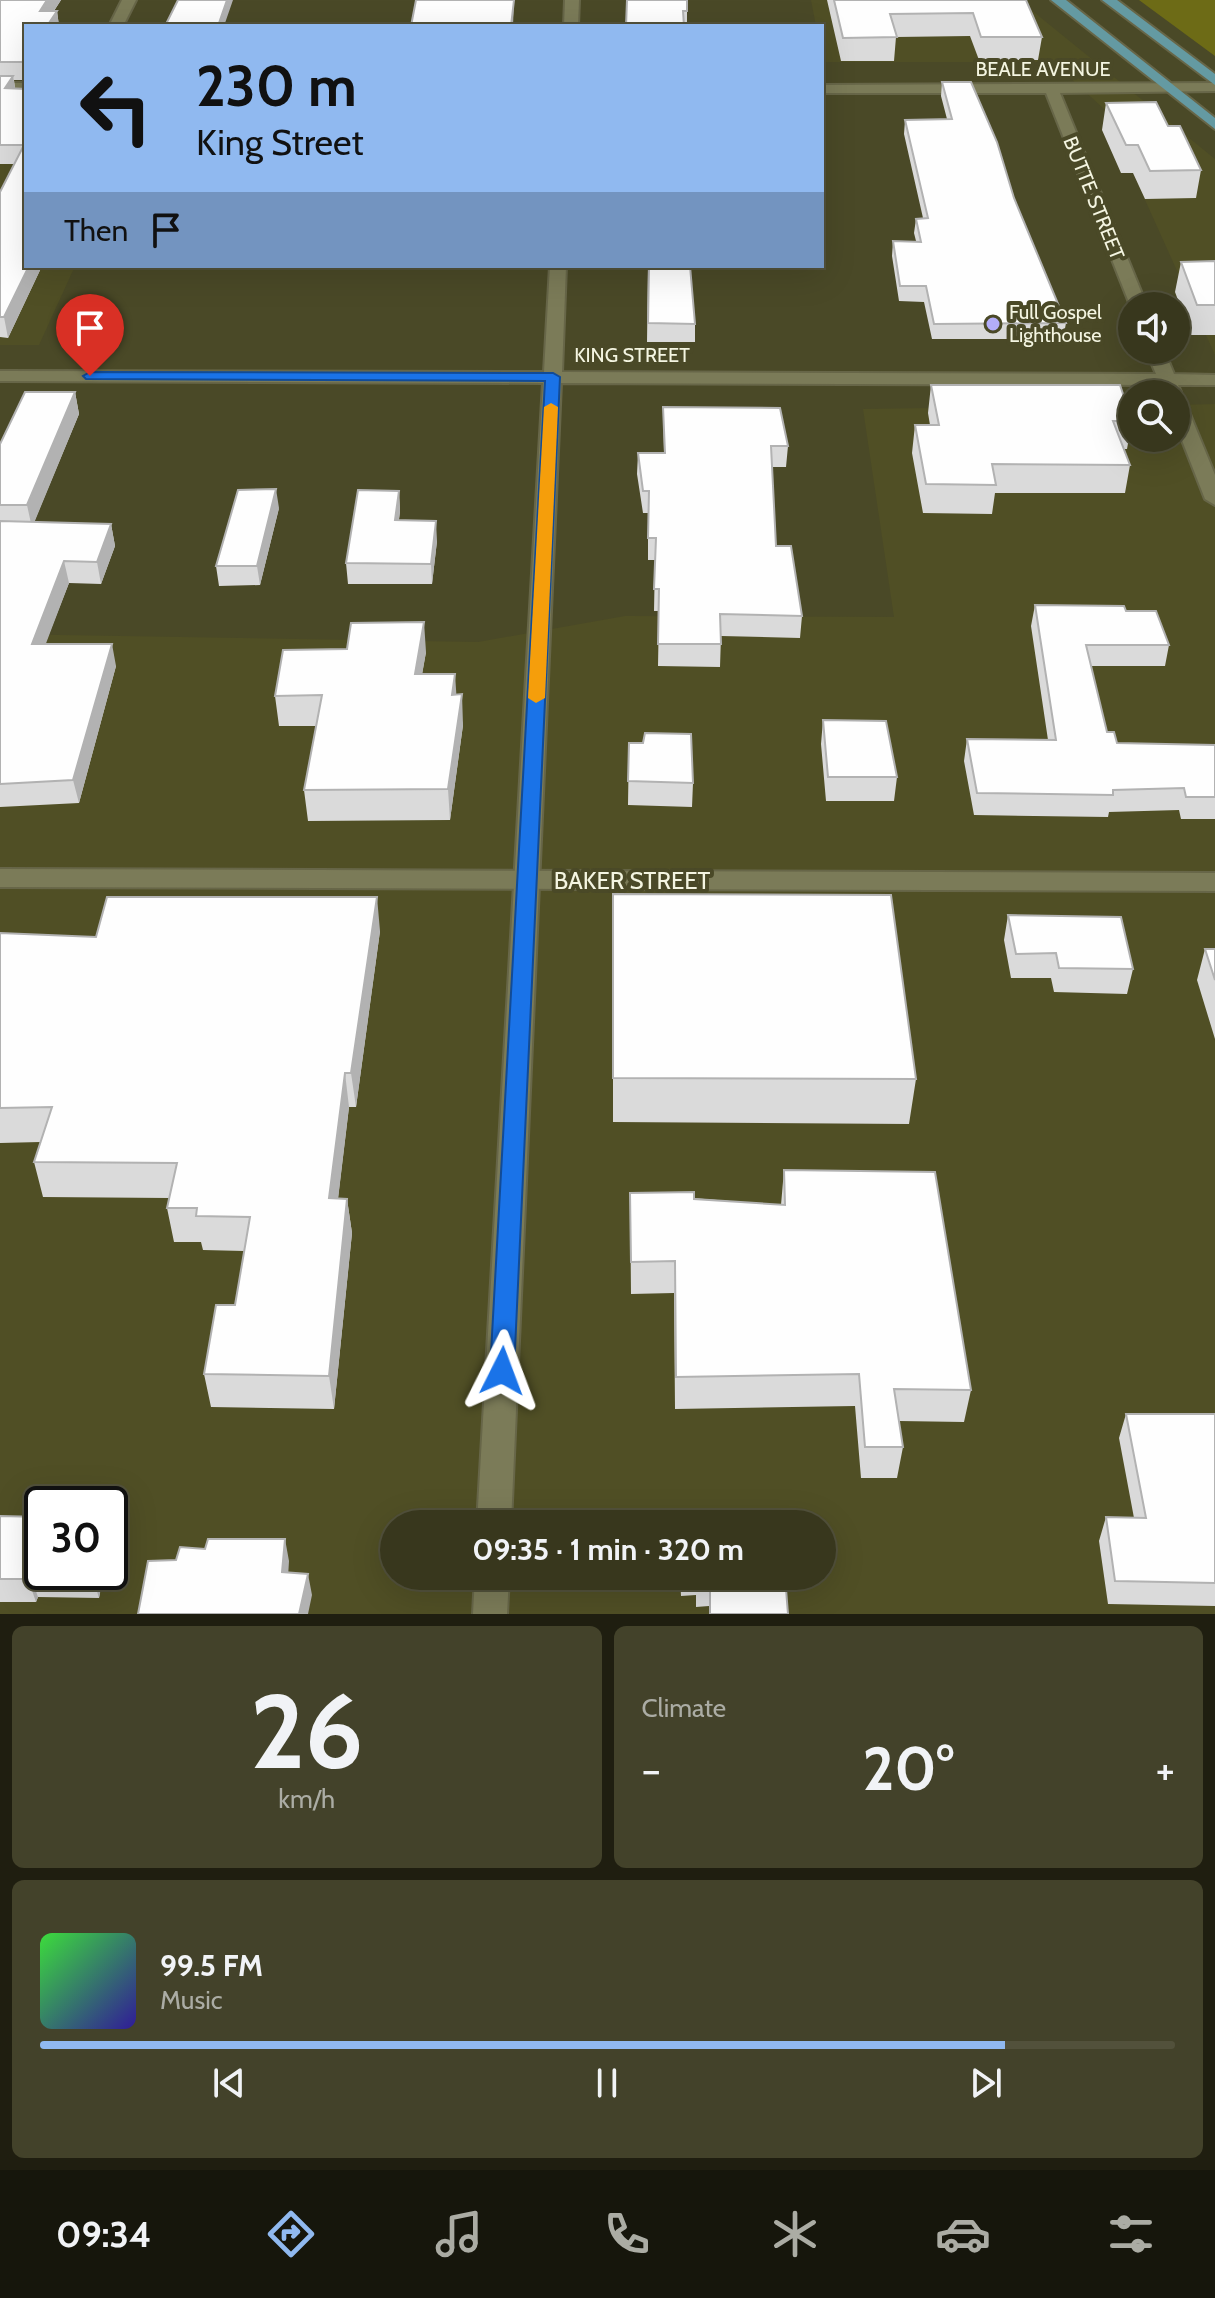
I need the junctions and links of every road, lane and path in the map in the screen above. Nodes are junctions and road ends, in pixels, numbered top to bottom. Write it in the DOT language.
graph roads {
  1 [pos="129,0"];
  2 [pos="572,0"];
  3 [pos="1058,0"];
  4 [pos="1109,0"];
  5 [pos="117,24"];
  6 [pos="571,24"];
  7 [pos="1215,84"];
  8 [pos="0,87"];
  9 [pos="24,87"];
  10 [pos="824,89"];
  11 [pos="1051,89"];
  12 [pos="1169,89"];
  13 [pos="1215,125"];
  14 [pos="558,268"];
  15 [pos="1132,292"];
  16 [pos="0,376"];
  17 [pos="553,377"];
  18 [pos="1215,380"];
  19 [pos="1190,383"];
  20 [pos="1118,385"];
  21 [pos="1190,437"];
  22 [pos="1215,499"];
  23 [pos="0,878"];
  24 [pos="527,880"];
  25 [pos="1215,882"];
  26 [pos="495,1510"];
  27 [pos="491,1590"];
  28 [pos="490,1614"];
  1 -- 5 [label="street"];
  2 -- 6 [label="street"];
  3 -- 12 [label="main road"];
  4 -- 7 [label="main road"];
  7 -- 12 [label="street, BEALE AVENUE"];
  8 -- 9 [label="street"];
  10 -- 11 [label="street, BEALE AVENUE"];
  11 -- 12 [label="street, BEALE AVENUE"];
  11 -- 15 [label="street, BUTTE STREET"];
  12 -- 13 [label="main road"];
  14 -- 17 [label="street"];
  16 -- 17 [label="street, KING STREET"];
  17 -- 20 [label="street, KING STREET"];
  17 -- 24 [label="street"];
  18 -- 19 [label="street, KING STREET"];
  21 -- 22 [label="street"];
  23 -- 24 [label="street, BAKER STREET"];
  24 -- 25 [label="street, BAKER STREET"];
  24 -- 26 [label="street"];
  27 -- 28 [label="street"];
}
